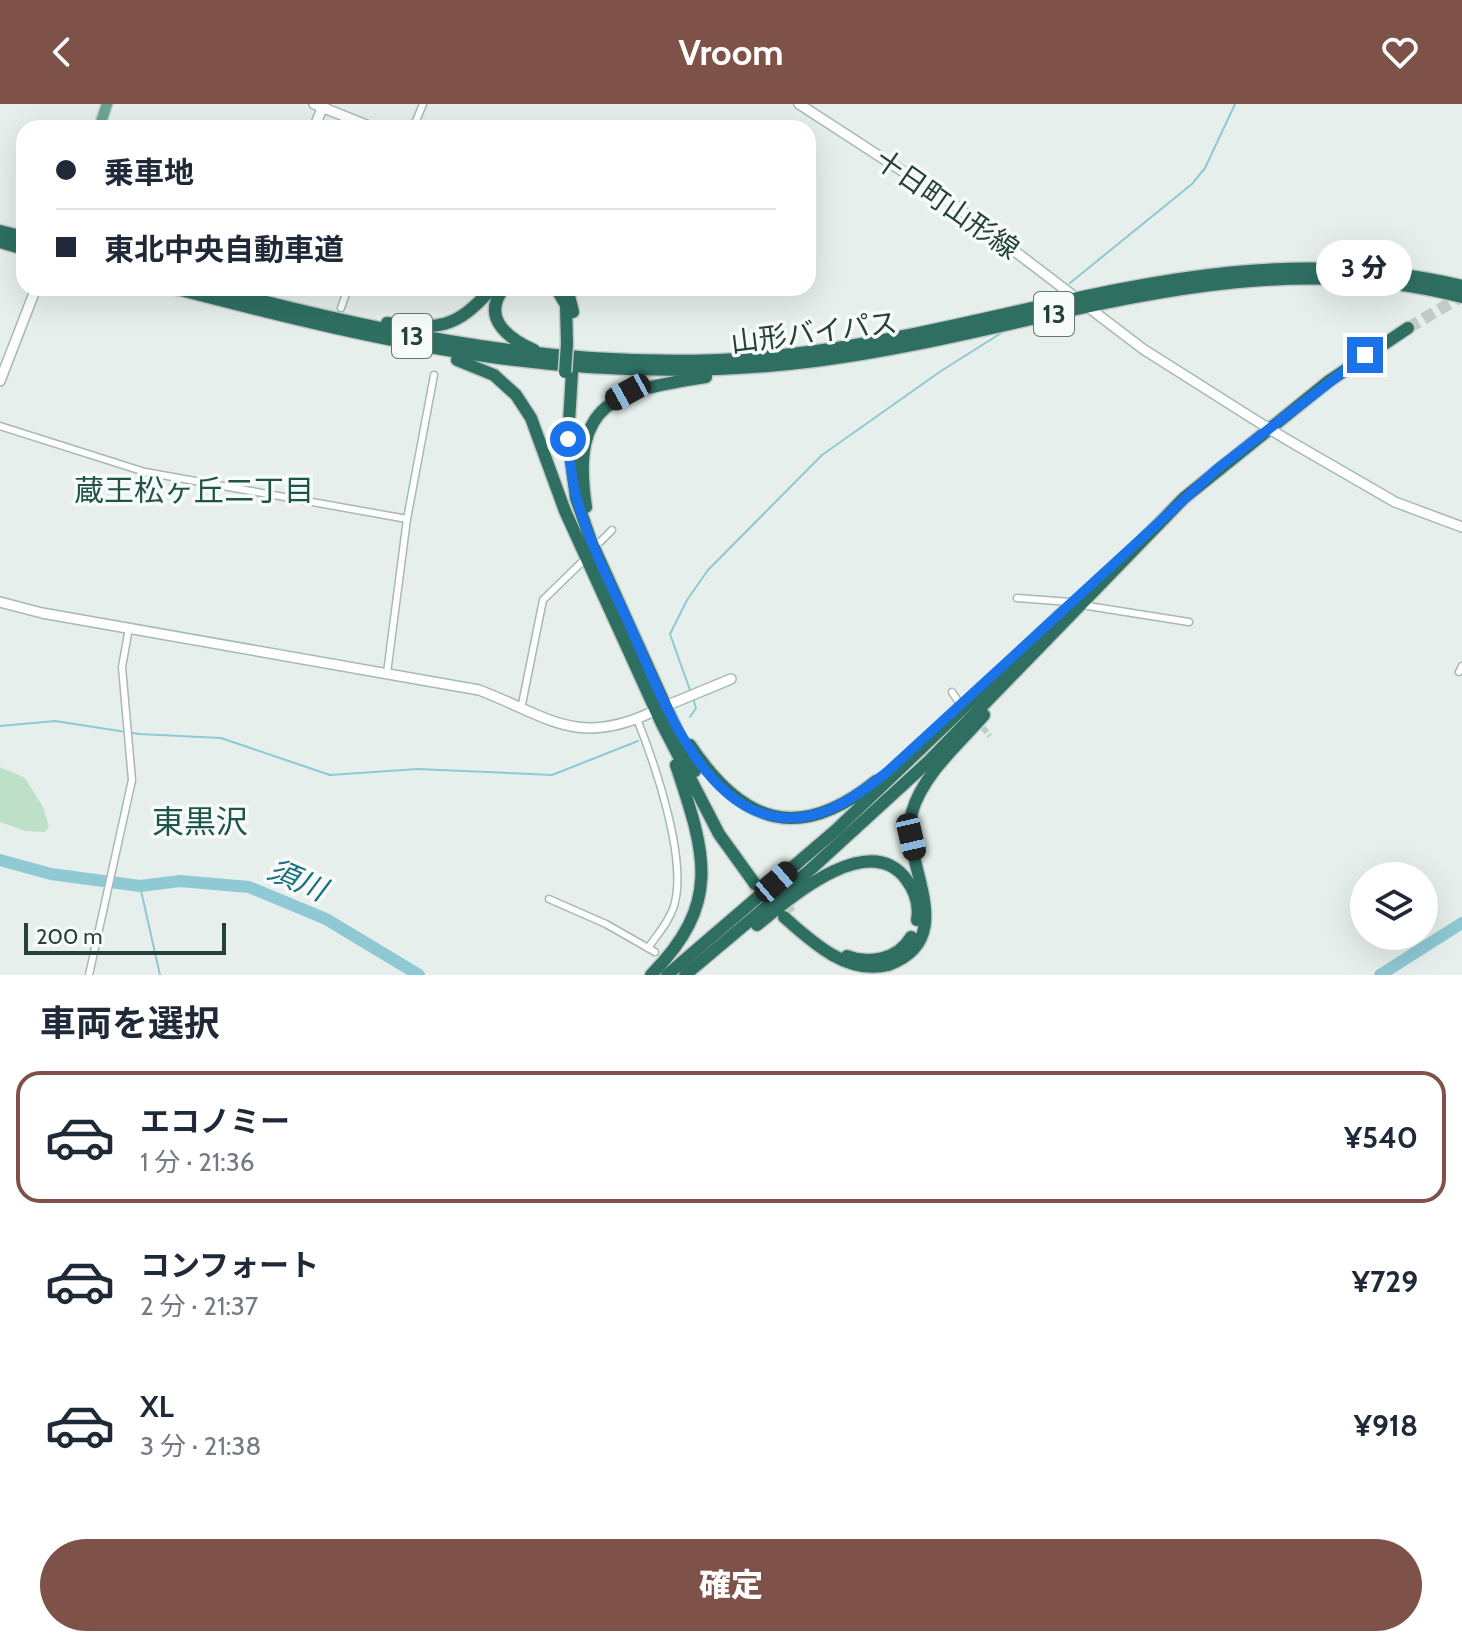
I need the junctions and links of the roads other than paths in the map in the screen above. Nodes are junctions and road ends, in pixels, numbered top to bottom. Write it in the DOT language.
graph roads {
  1 [pos="799,104"];
  2 [pos="320,105"];
  3 [pos="355,120"];
  4 [pos="1462,286"];
  5 [pos="33,296"];
  6 [pos="204,296"];
  7 [pos="259,296"];
  8 [pos="345,296"];
  9 [pos="484,296"];
  10 [pos="500,296"];
  11 [pos="561,296"];
  12 [pos="571,296"];
  13 [pos="1462,297"];
  14 [pos="1082,301"];
  15 [pos="341,308"];
  16 [pos="300,311"];
  17 [pos="1408,328"];
  18 [pos="342,331"];
  19 [pos="570,345"];
  20 [pos="546,355"];
  21 [pos="796,363"];
  22 [pos="569,372"];
  23 [pos="434,375"];
  24 [pos="0,381"];
  25 [pos="0,426"];
  26 [pos="407,519"];
  27 [pos="1462,527"];
  28 [pos="612,530"];
  29 [pos="596,542"];
  30 [pos="1137,546"];
  31 [pos="586,558"];
  32 [pos="1017,598"];
  33 [pos="0,602"];
  34 [pos="1079,605"];
  35 [pos="1189,622"];
  36 [pos="129,628"];
  37 [pos="1043,631"];
  38 [pos="387,673"];
  39 [pos="731,679"];
  40 [pos="952,692"];
  41 [pos="958,701"];
  42 [pos="673,703"];
  43 [pos="520,709"];
  44 [pos="650,713"];
  45 [pos="637,719"];
  46 [pos="667,721"];
  47 [pos="757,881"];
  48 [pos="549,899"];
  49 [pos="89,975"];
  50 [pos="651,975"];
  51 [pos="667,975"];
  52 [pos="685,975"];
  53 [pos="695,975"];
  1 -- 14 [label="street, 十日町山形線"];
  2 -- 3 [label="street"];
  4 -- 14 [label="highway, 山形バイパス / 13"];
  5 -- 24 [label="street"];
  6 -- 18 [label="highway, 山形バイパス / 13"];
  7 -- 16 [label="highway, 山形バイパス / 13"];
  8 -- 15 [label="street"];
  9 -- 16 [label="highway"];
  10 -- 20 [label="highway"];
  11 -- 19 [label="highway"];
  12 -- 19 [label="highway"];
  13 -- 14 [label="highway, 山形バイパス / 13"];
  14 -- 20 [label="highway, 山形バイパス / 13"];
  14 -- 21 [label="highway, 山形バイパス / 13"];
  14 -- 27 [label="street, 十日町山形線, bridge"];
  16 -- 20 [label="highway, 山形バイパス / 13"];
  17 -- 30 [label="highway"];
  18 -- 21 [label="highway, 山形バイパス / 13"];
  18 -- 31 [label="highway"];
  19 -- 22 [label="highway"];
  21 -- 29 [label="highway"];
  22 -- 29 [label="highway"];
  22 -- 31 [label="highway"];
  23 -- 26 [label="street"];
  25 -- 26 [label="street"];
  26 -- 38 [label="street"];
  28 -- 29 [label="street"];
  29 -- 46 [label="highway"];
  30 -- 34 [label="highway"];
  30 -- 37 [label="highway"];
  31 -- 43 [label="street"];
  31 -- 46 [label="highway"];
  32 -- 34 [label="street"];
  33 -- 36 [label="street"];
  34 -- 35 [label="street"];
  34 -- 52 [label="highway"];
  34 -- 53 [label="highway"];
  36 -- 38 [label="street"];
  36 -- 49 [label="street"];
  37 -- 46 [label="highway"];
  37 -- 51 [label="highway"];
  38 -- 43 [label="street"];
  39 -- 42 [label="street"];
  40 -- 41 [label="street"];
  43 -- 45 [label="street"];
  44 -- 45 [label="street"];
  45 -- 48 [label="street"];
  46 -- 47 [label="highway"];
  46 -- 50 [label="highway"];
}
